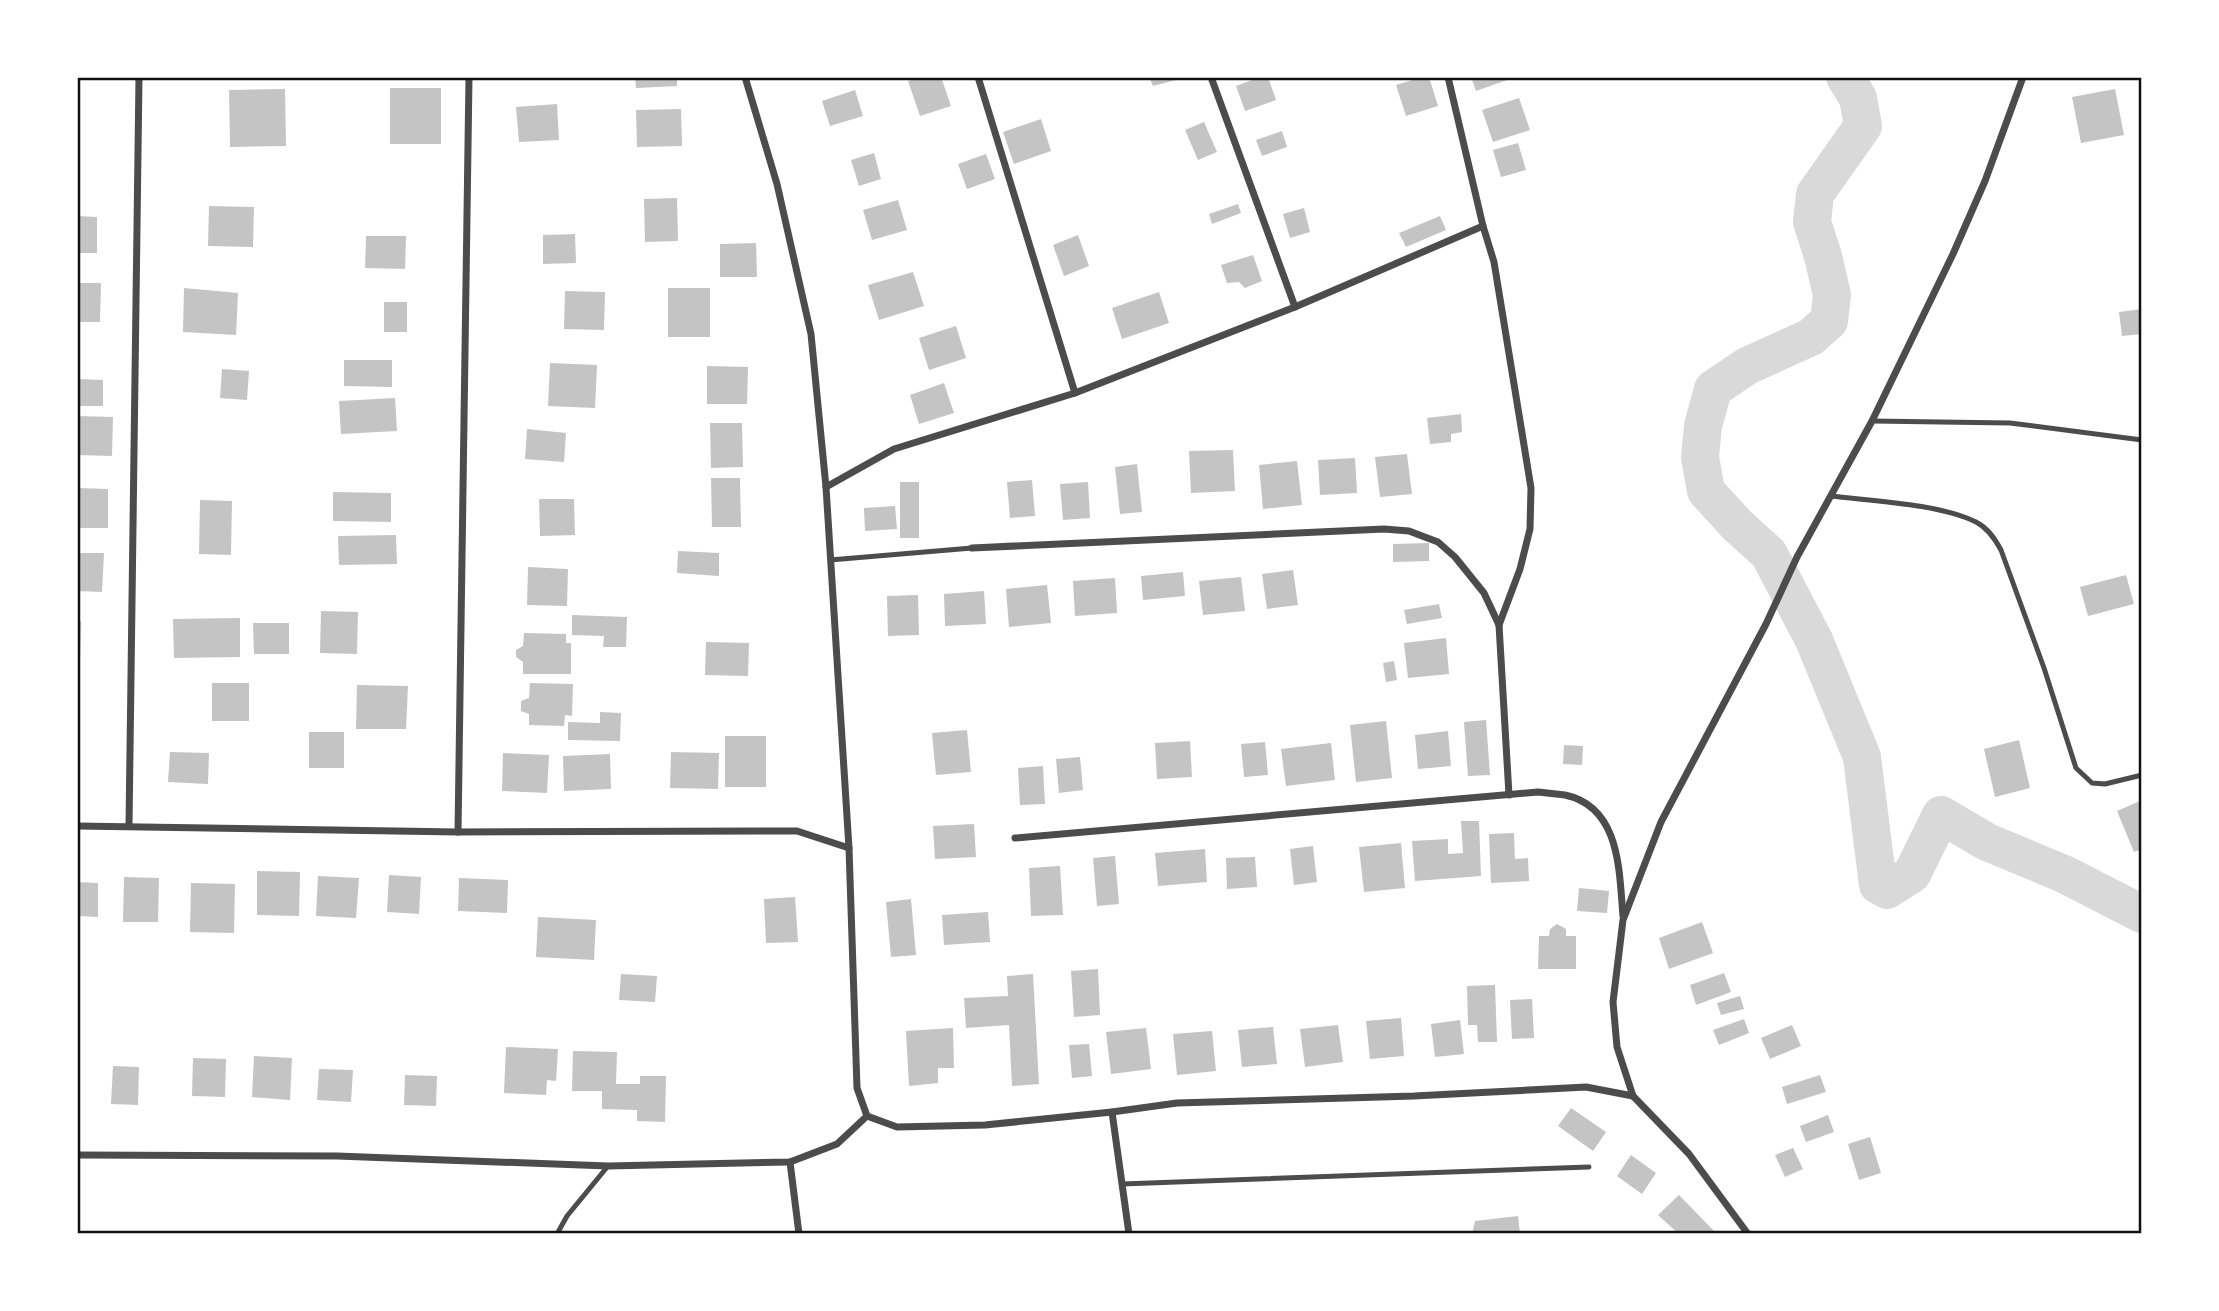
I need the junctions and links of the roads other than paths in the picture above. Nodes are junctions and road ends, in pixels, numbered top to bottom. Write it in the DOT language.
graph roads {
  1 [pos="139,77"];
  2 [pos="469,77"];
  3 [pos="745,77"];
  4 [pos="978,77"];
  5 [pos="1211,77"];
  6 [pos="1448,77"];
  7 [pos="2023,77"];
  8 [pos="1483,226"];
  9 [pos="1295,307"];
  10 [pos="1075,393"];
  11 [pos="1872,421"];
  12 [pos="2142,440"];
  13 [pos="826,487"];
  14 [pos="1831,496"];
  15 [pos="972,548"];
  16 [pos="830,560"];
  17 [pos="1499,625"];
  18 [pos="2142,775"];
  19 [pos="1509,795"];
  20 [pos="77,826"];
  21 [pos="129,826"];
  22 [pos="458,832"];
  23 [pos="1015,838"];
  24 [pos="849,848"];
  25 [pos="1623,920"];
  26 [pos="1633,1096"];
  27 [pos="1112,1112"];
  28 [pos="867,1116"];
  29 [pos="77,1155"];
  30 [pos="790,1162"];
  31 [pos="608,1166"];
  32 [pos="1589,1167"];
  33 [pos="1122,1184"];
  34 [pos="556,1234"];
  35 [pos="799,1234"];
  36 [pos="1129,1234"];
  37 [pos="1748,1234"];
  1 -- 21 [label="street"];
  2 -- 22 [label="street"];
  3 -- 13 [label="street"];
  4 -- 10 [label="street"];
  5 -- 9 [label="street"];
  6 -- 8 [label="street"];
  7 -- 11 [label="street"];
  8 -- 9 [label="street"];
  8 -- 17 [label="street"];
  9 -- 10 [label="street"];
  10 -- 13 [label="street"];
  11 -- 12 [label="lane"];
  11 -- 14 [label="street"];
  13 -- 16 [label="street"];
  14 -- 18 [label="lane"];
  14 -- 25 [label="street"];
  15 -- 16 [label="lane"];
  15 -- 17 [label="street"];
  16 -- 24 [label="street"];
  17 -- 19 [label="street"];
  19 -- 23 [label="street"];
  19 -- 25 [label="street"];
  20 -- 21 [label="street"];
  21 -- 22 [label="street"];
  22 -- 24 [label="street"];
  24 -- 28 [label="street"];
  25 -- 26 [label="street"];
  26 -- 27 [label="street"];
  26 -- 37 [label="street"];
  27 -- 28 [label="street"];
  27 -- 33 [label="street"];
  28 -- 30 [label="street"];
  29 -- 31 [label="street"];
  30 -- 31 [label="street"];
  30 -- 35 [label="street"];
  31 -- 34 [label="lane"];
  32 -- 33 [label="lane"];
  33 -- 36 [label="street"];
}
